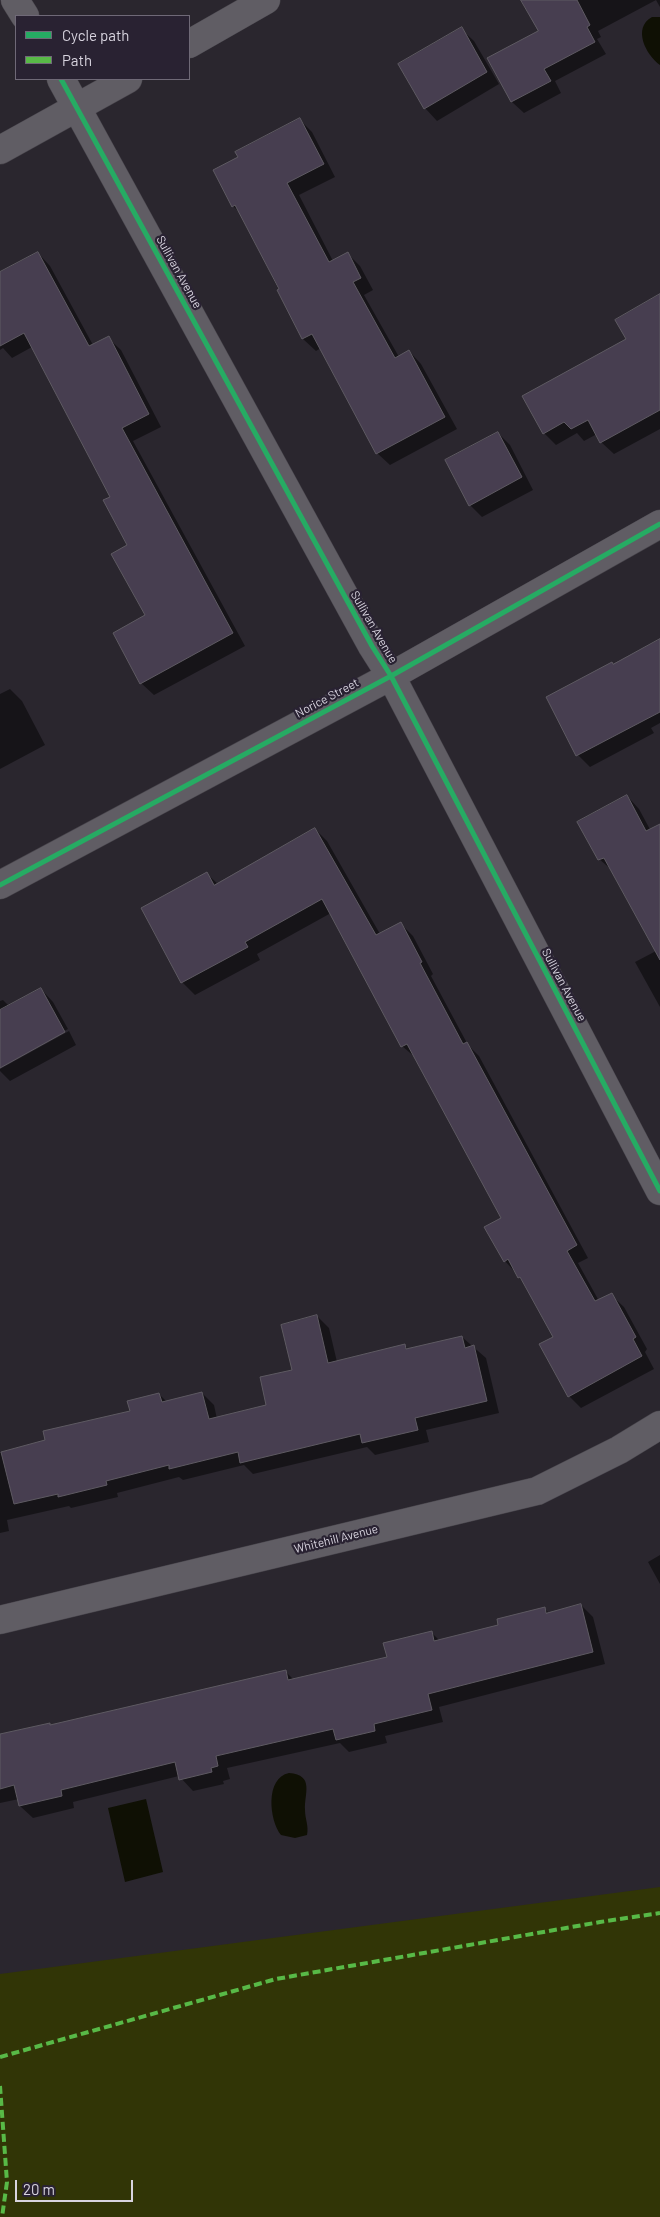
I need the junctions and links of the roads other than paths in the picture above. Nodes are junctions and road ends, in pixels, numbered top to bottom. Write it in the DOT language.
graph roads {
  1 [pos="15,0"];
  2 [pos="266,0"];
  3 [pos="24,15"];
  4 [pos="190,43"];
  5 [pos="61,80"];
  6 [pos="126,80"];
  7 [pos="77,108"];
  8 [pos="0,150"];
  9 [pos="660,524"];
  10 [pos="391,676"];
  11 [pos="0,885"];
  12 [pos="657,1178"];
  13 [pos="660,1425"];
  14 [pos="0,1620"];
  1 -- 3 [label="street"];
  2 -- 4 [label="street"];
  5 -- 7 [label="street, Sullivan Avenue"];
  6 -- 7 [label="street"];
  7 -- 8 [label="street"];
  7 -- 10 [label="street, Sullivan Avenue"];
  9 -- 10 [label="street, Norice Street"];
  10 -- 11 [label="street, Norice Street"];
  10 -- 12 [label="street, Sullivan Avenue"];
  13 -- 14 [label="street, Whitehill Avenue"];
}
